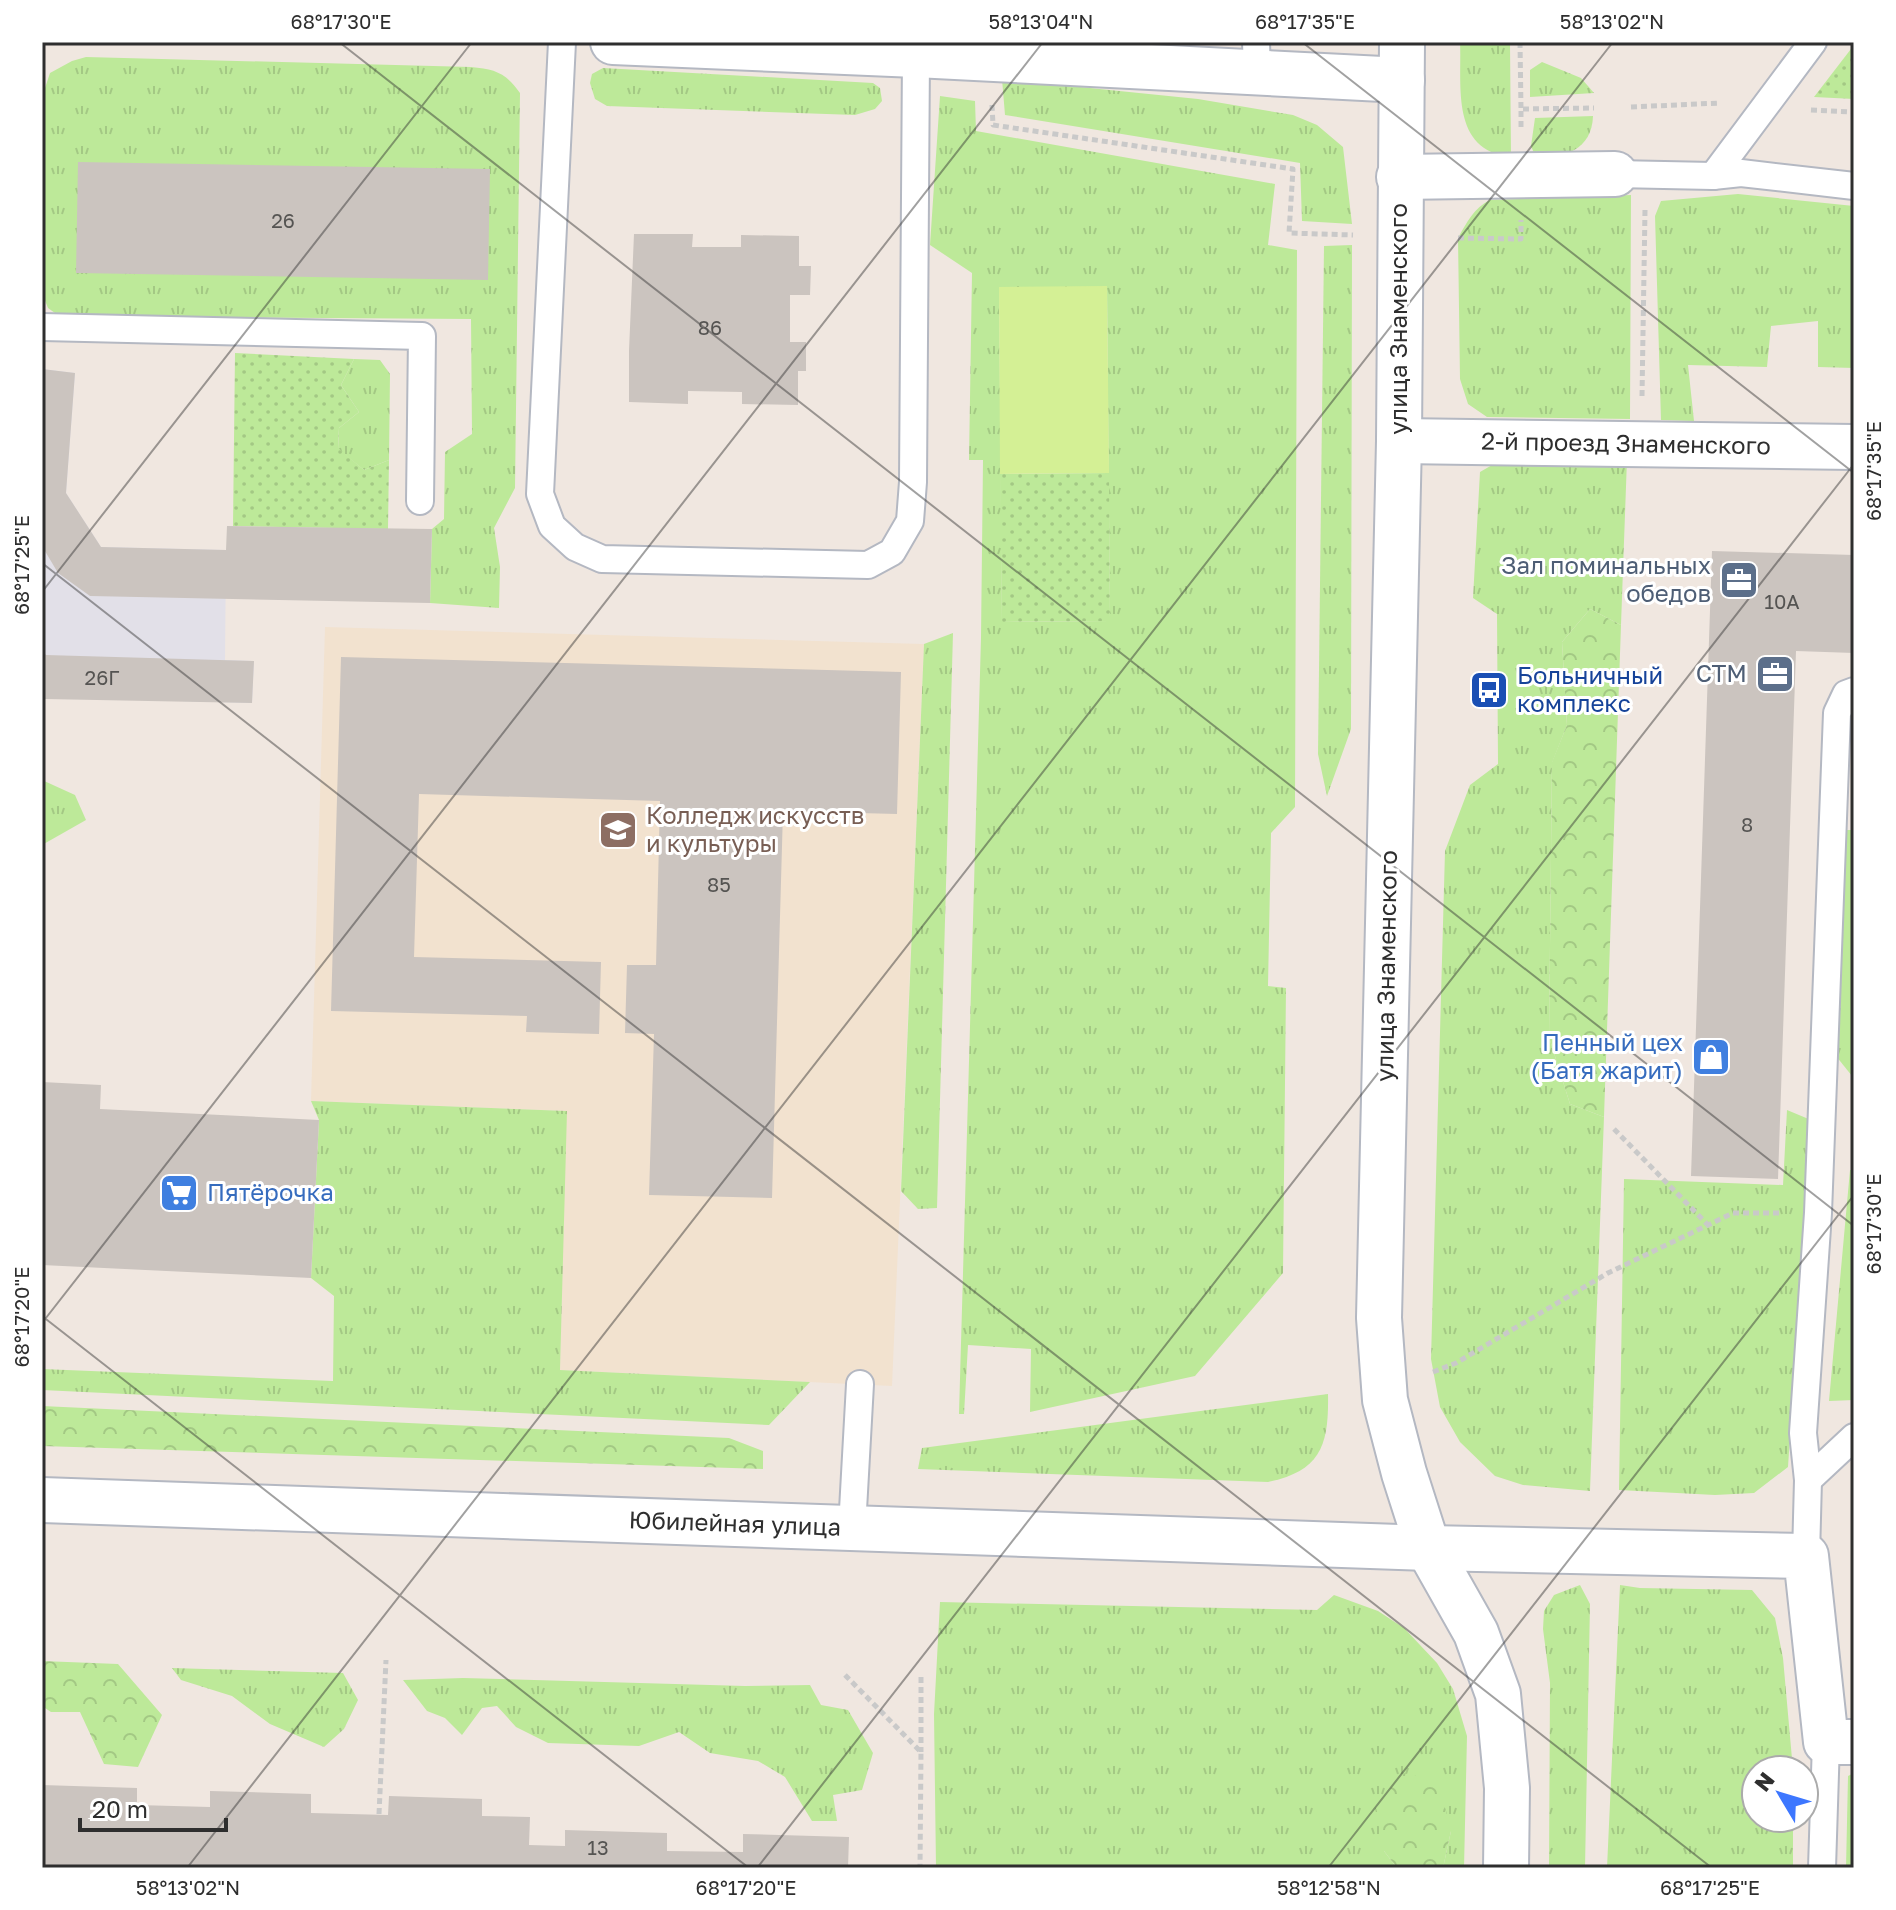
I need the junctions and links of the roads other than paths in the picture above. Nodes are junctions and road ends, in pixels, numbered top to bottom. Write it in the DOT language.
graph roads {
  1 [pos="562,42"];
  2 [pos="613,42"];
  3 [pos="1813,42"];
  4 [pos="1061,52"];
  5 [pos="916,55"];
  6 [pos="1257,57"];
  7 [pos="1402,61"];
  8 [pos="1615,174"];
  9 [pos="1713,176"];
  10 [pos="1399,177"];
  11 [pos="1854,186"];
  12 [pos="42,327"];
  13 [pos="1399,441"];
  14 [pos="1854,447"];
  15 [pos="420,501"];
  16 [pos="1854,691"];
  17 [pos="860,1384"];
  18 [pos="1854,1437"];
  19 [pos="1808,1480"];
  20 [pos="42,1500"];
  21 [pos="852,1528"];
  22 [pos="1428,1548"];
  23 [pos="1806,1556"];
  24 [pos="1840,1742"];
  25 [pos="1506,1868"];
  26 [pos="1822,1868"];
  1 -- 5 [label="lane"];
  2 -- 5 [label="main road"];
  3 -- 9 [label="lane"];
  4 -- 5 [label="main road"];
  4 -- 6 [label="main road"];
  6 -- 7 [label="main road"];
  7 -- 10 [label="main road, улица Знаменского"];
  8 -- 9 [label="lane"];
  8 -- 10 [label="main road"];
  9 -- 11 [label="lane"];
  10 -- 13 [label="main road, улица Знаменского"];
  12 -- 15 [label="lane"];
  13 -- 14 [label="main road, 2-й проезд Знаменского"];
  13 -- 22 [label="main road, улица Знаменского"];
  16 -- 19 [label="lane"];
  17 -- 21 [label="lane"];
  18 -- 19 [label="lane"];
  19 -- 23 [label="lane"];
  20 -- 21 [label="main road, Юбилейная улица"];
  21 -- 22 [label="main road, Юбилейная улица"];
  22 -- 23 [label="main road, Юбилейная улица"];
  22 -- 25 [label="main road, улица Знаменского"];
  23 -- 24 [label="main road"];
  24 -- 26 [label="lane"];
}
